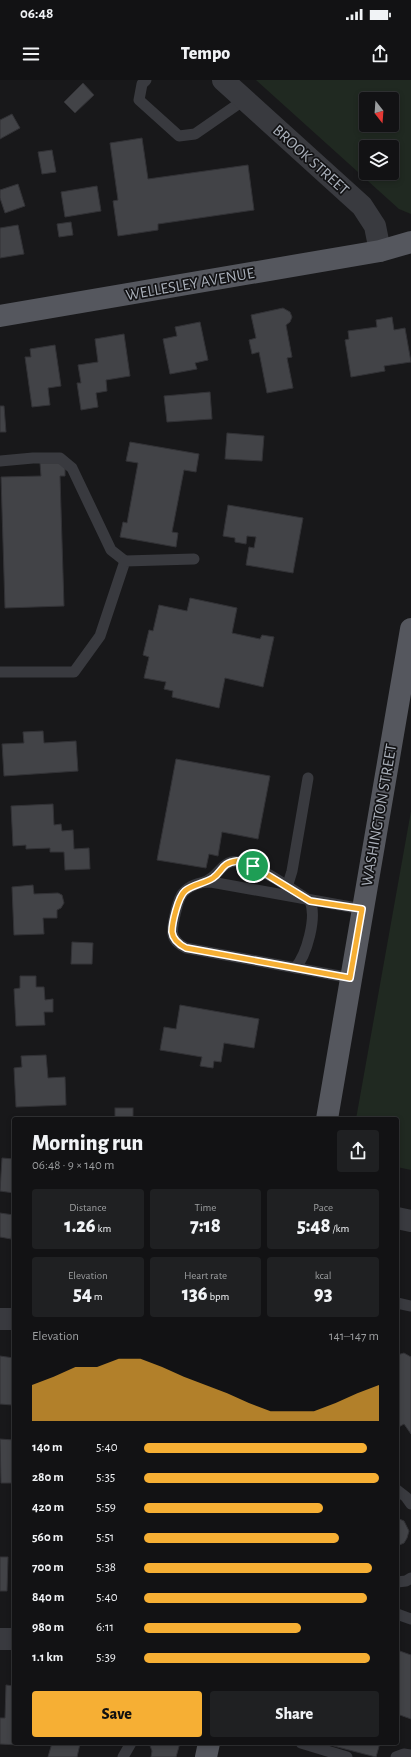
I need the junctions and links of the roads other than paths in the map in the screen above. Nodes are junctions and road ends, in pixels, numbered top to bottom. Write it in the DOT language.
graph roads {
  1 [pos="146,80"];
  2 [pos="223,80"];
  3 [pos="244,100"];
  4 [pos="411,242"];
  5 [pos="380,251"];
  6 [pos="411,254"];
  7 [pos="0,316"];
  8 [pos="0,460"];
  9 [pos="194,559"];
  10 [pos="125,562"];
  11 [pos="411,629"];
  12 [pos="0,672"];
  13 [pos="308,778"];
  14 [pos="203,882"];
  15 [pos="286,892"];
  16 [pos="310,901"];
  17 [pos="362,909"];
  18 [pos="295,968"];
  19 [pos="350,978"];
  20 [pos="327,1117"];
  21 [pos="399,1219"];
  22 [pos="411,1222"];
  23 [pos="399,1303"];
  24 [pos="411,1306"];
  25 [pos="0,1319"];
  26 [pos="12,1320"];
  27 [pos="399,1492"];
  28 [pos="411,1504"];
  29 [pos="411,1578"];
  30 [pos="399,1581"];
  31 [pos="399,1615"];
  32 [pos="411,1618"];
  33 [pos="0,1639"];
  34 [pos="12,1639"];
  35 [pos="130,1745"];
  36 [pos="209,1745"];
  37 [pos="308,1745"];
  38 [pos="411,1755"];
  39 [pos="123,1757"];
  40 [pos="206,1757"];
  41 [pos="347,1757"];
  42 [pos="396,1757"];
  1 -- 3 [label="lane"];
  2 -- 3 [label="street, BROOK STREET"];
  3 -- 5 [label="street, BROOK STREET"];
  4 -- 5 [label="main road, WELLESLEY AVENUE"];
  5 -- 6 [label="main road, WELLESLEY AVENUE"];
  5 -- 7 [label="main road, WELLESLEY AVENUE"];
  8 -- 10 [label="lane"];
  9 -- 10 [label="lane"];
  10 -- 12 [label="lane"];
  11 -- 17 [label="main road, WASHINGTON STREET"];
  13 -- 15 [label="lane"];
  14 -- 15 [label="lane"];
  14 -- 15 [label="lane"];
  14 -- 18 [label="lane"];
  15 -- 16 [label="lane"];
  16 -- 17 [label="lane"];
  16 -- 18 [label="lane"];
  17 -- 19 [label="main road, WASHINGTON STREET"];
  18 -- 19 [label="lane"];
  19 -- 20 [label="main road, WASHINGTON STREET"];
  21 -- 22 [label="street"];
  23 -- 24 [label="lane"];
  25 -- 26 [label="street"];
  27 -- 28 [label="lane"];
  29 -- 30 [label="lane"];
  31 -- 32 [label="lane"];
  33 -- 34 [label="street"];
  35 -- 39 [label="lane"];
  36 -- 40 [label="main road"];
  37 -- 41 [label="lane"];
  38 -- 42 [label="lane"];
}
